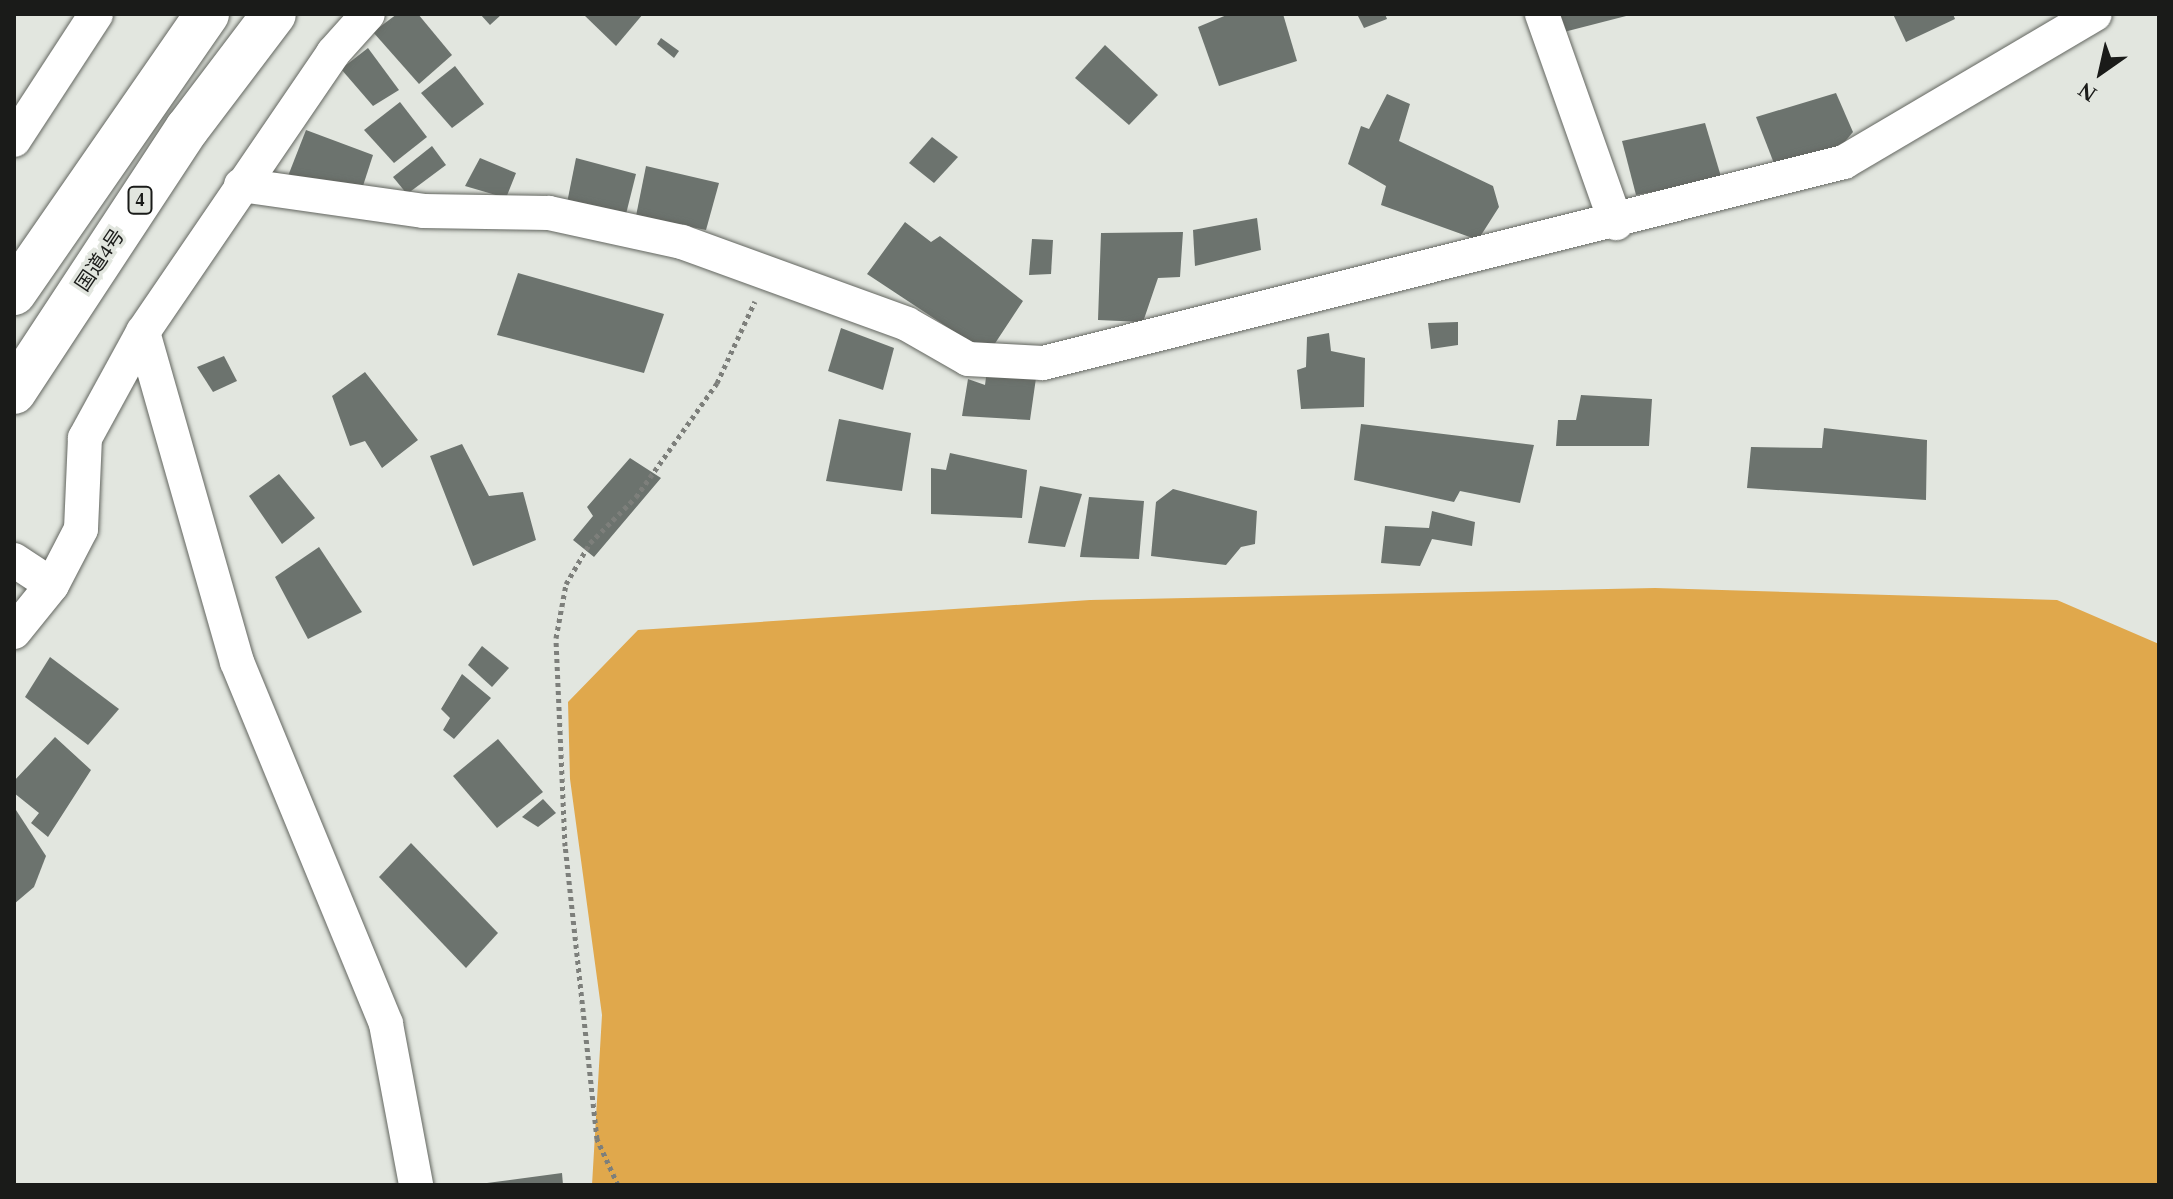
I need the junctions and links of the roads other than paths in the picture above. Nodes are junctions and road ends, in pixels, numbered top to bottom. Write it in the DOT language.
graph roads {
  1 [pos="96,14"];
  2 [pos="207,14"];
  3 [pos="274,14"];
  4 [pos="368,14"];
  5 [pos="1542,14"];
  6 [pos="2095,14"];
  7 [pos="70,27"];
  8 [pos="14,140"];
  9 [pos="241,185"];
  10 [pos="1616,223"];
  11 [pos="14,293"];
  12 [pos="143,332"];
  13 [pos="14,392"];
  14 [pos="14,560"];
  15 [pos="52,585"];
  16 [pos="14,632"];
  17 [pos="416,1185"];
  1 -- 7 [label="street"];
  2 -- 11 [label="highway"];
  3 -- 13 [label="highway, 国道4号 / 4"];
  4 -- 9 [label="street"];
  5 -- 10 [label="street"];
  6 -- 10 [label="street"];
  7 -- 8 [label="street"];
  9 -- 10 [label="street"];
  9 -- 12 [label="street"];
  12 -- 15 [label="street"];
  12 -- 17 [label="street"];
  14 -- 15 [label="street"];
  15 -- 16 [label="street"];
}
